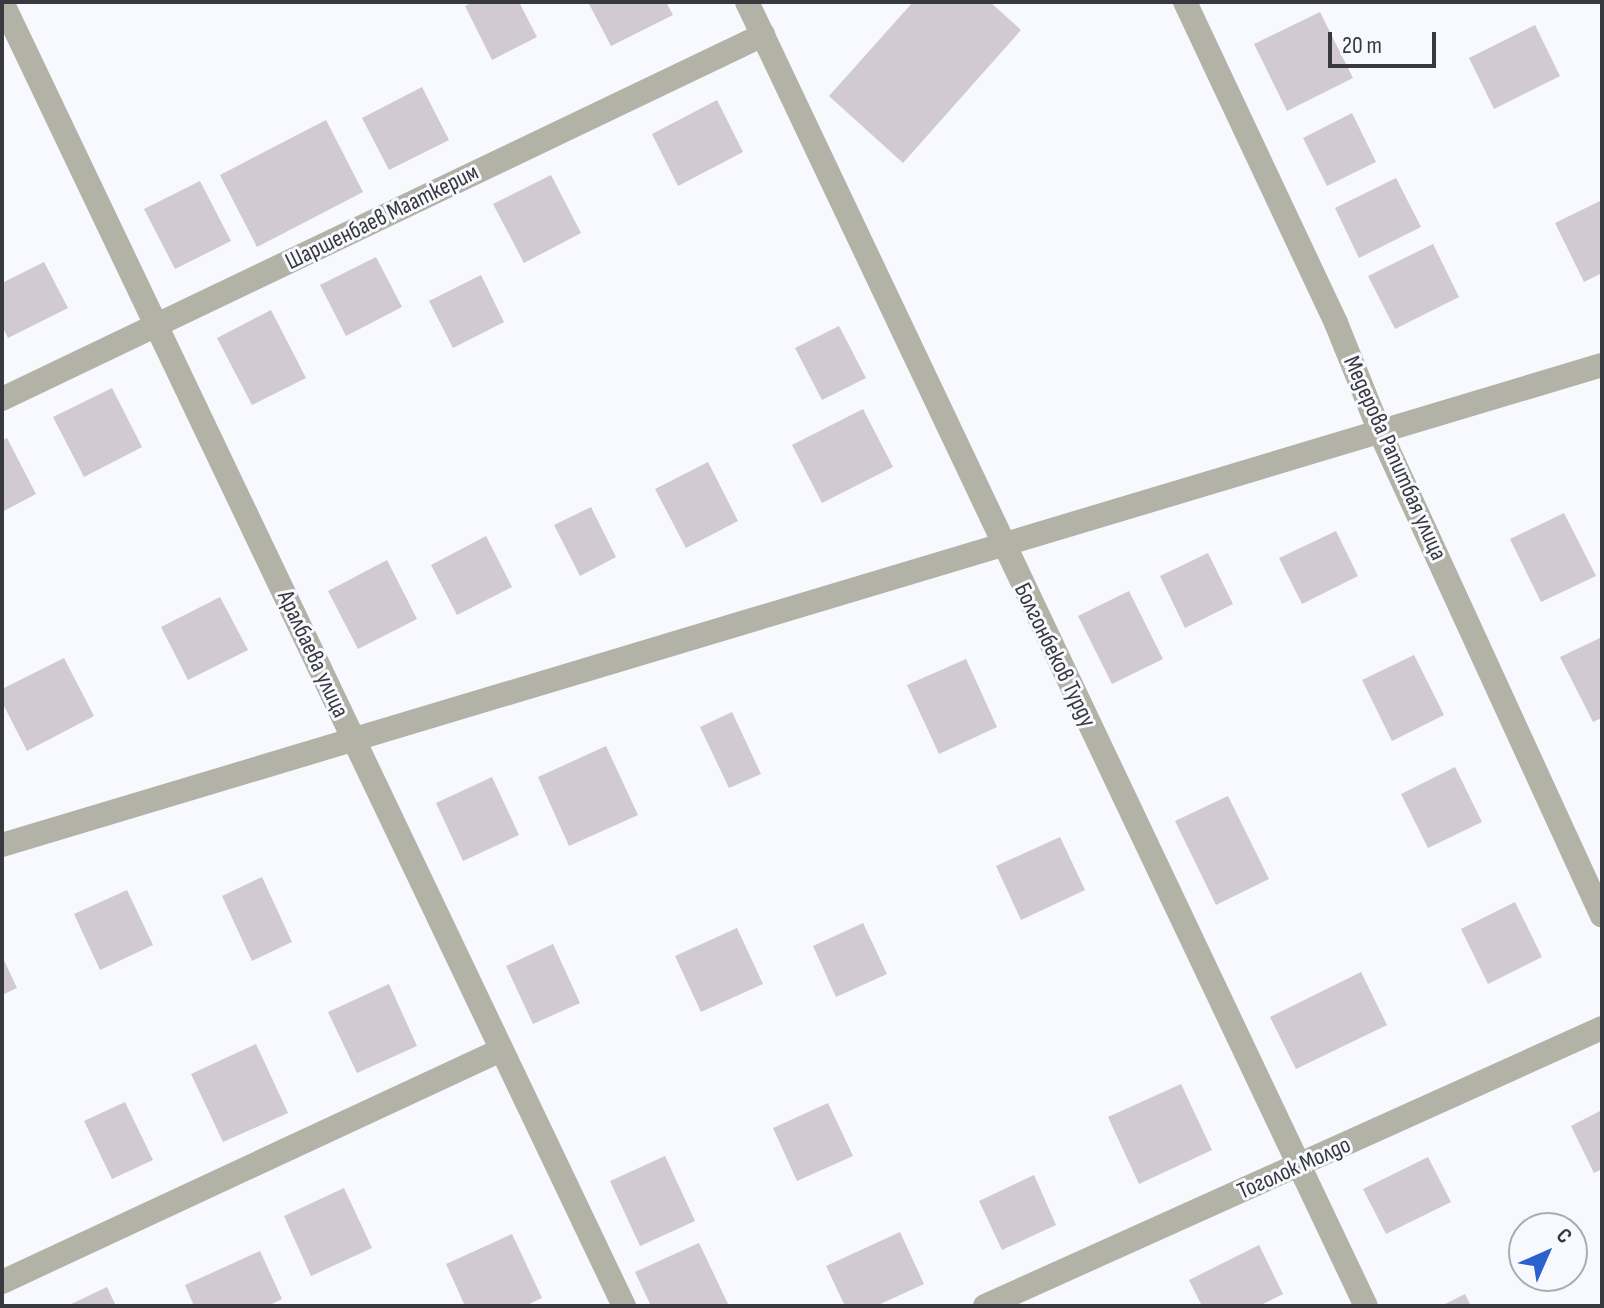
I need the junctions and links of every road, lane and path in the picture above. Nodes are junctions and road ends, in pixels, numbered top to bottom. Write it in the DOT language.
graph roads {
  1 [pos="2,2"];
  2 [pos="747,2"];
  3 [pos="1185,2"];
  4 [pos="763,35"];
  5 [pos="156,325"];
  6 [pos="1602,365"];
  7 [pos="2,399"];
  8 [pos="1380,432"];
  9 [pos="1002,546"];
  10 [pos="353,740"];
  11 [pos="2,845"];
  12 [pos="1602,916"];
  13 [pos="1602,1028"];
  14 [pos="501,1050"];
  15 [pos="1299,1166"];
  16 [pos="2,1282"];
  17 [pos="624,1306"];
  18 [pos="985,1306"];
  19 [pos="1366,1306"];
  1 -- 5 [label="street, Аралбаева улица"];
  2 -- 4 [label="street, Болгонбеков Турду"];
  3 -- 8 [label="street, Медерова Рапитбая улица"];
  4 -- 5 [label="street, Шаршенбаев Мааткерим"];
  4 -- 9 [label="street, Болгонбеков Турду"];
  5 -- 7 [label="street, Шаршенбаев Мааткерим"];
  5 -- 10 [label="street, Аралбаева улица"];
  6 -- 8 [label="street"];
  8 -- 9 [label="street"];
  8 -- 12 [label="street, Медерова Рапитбая улица"];
  9 -- 10 [label="street"];
  9 -- 15 [label="street, Болгонбеков Турду"];
  10 -- 11 [label="street"];
  10 -- 14 [label="street, Аралбаева улица"];
  13 -- 15 [label="street, Тоголок Молдо"];
  14 -- 16 [label="street"];
  14 -- 17 [label="street, Аралбаева улица"];
  15 -- 18 [label="street, Тоголок Молдо"];
  15 -- 19 [label="street, Болгонбеков Турду"];
}
